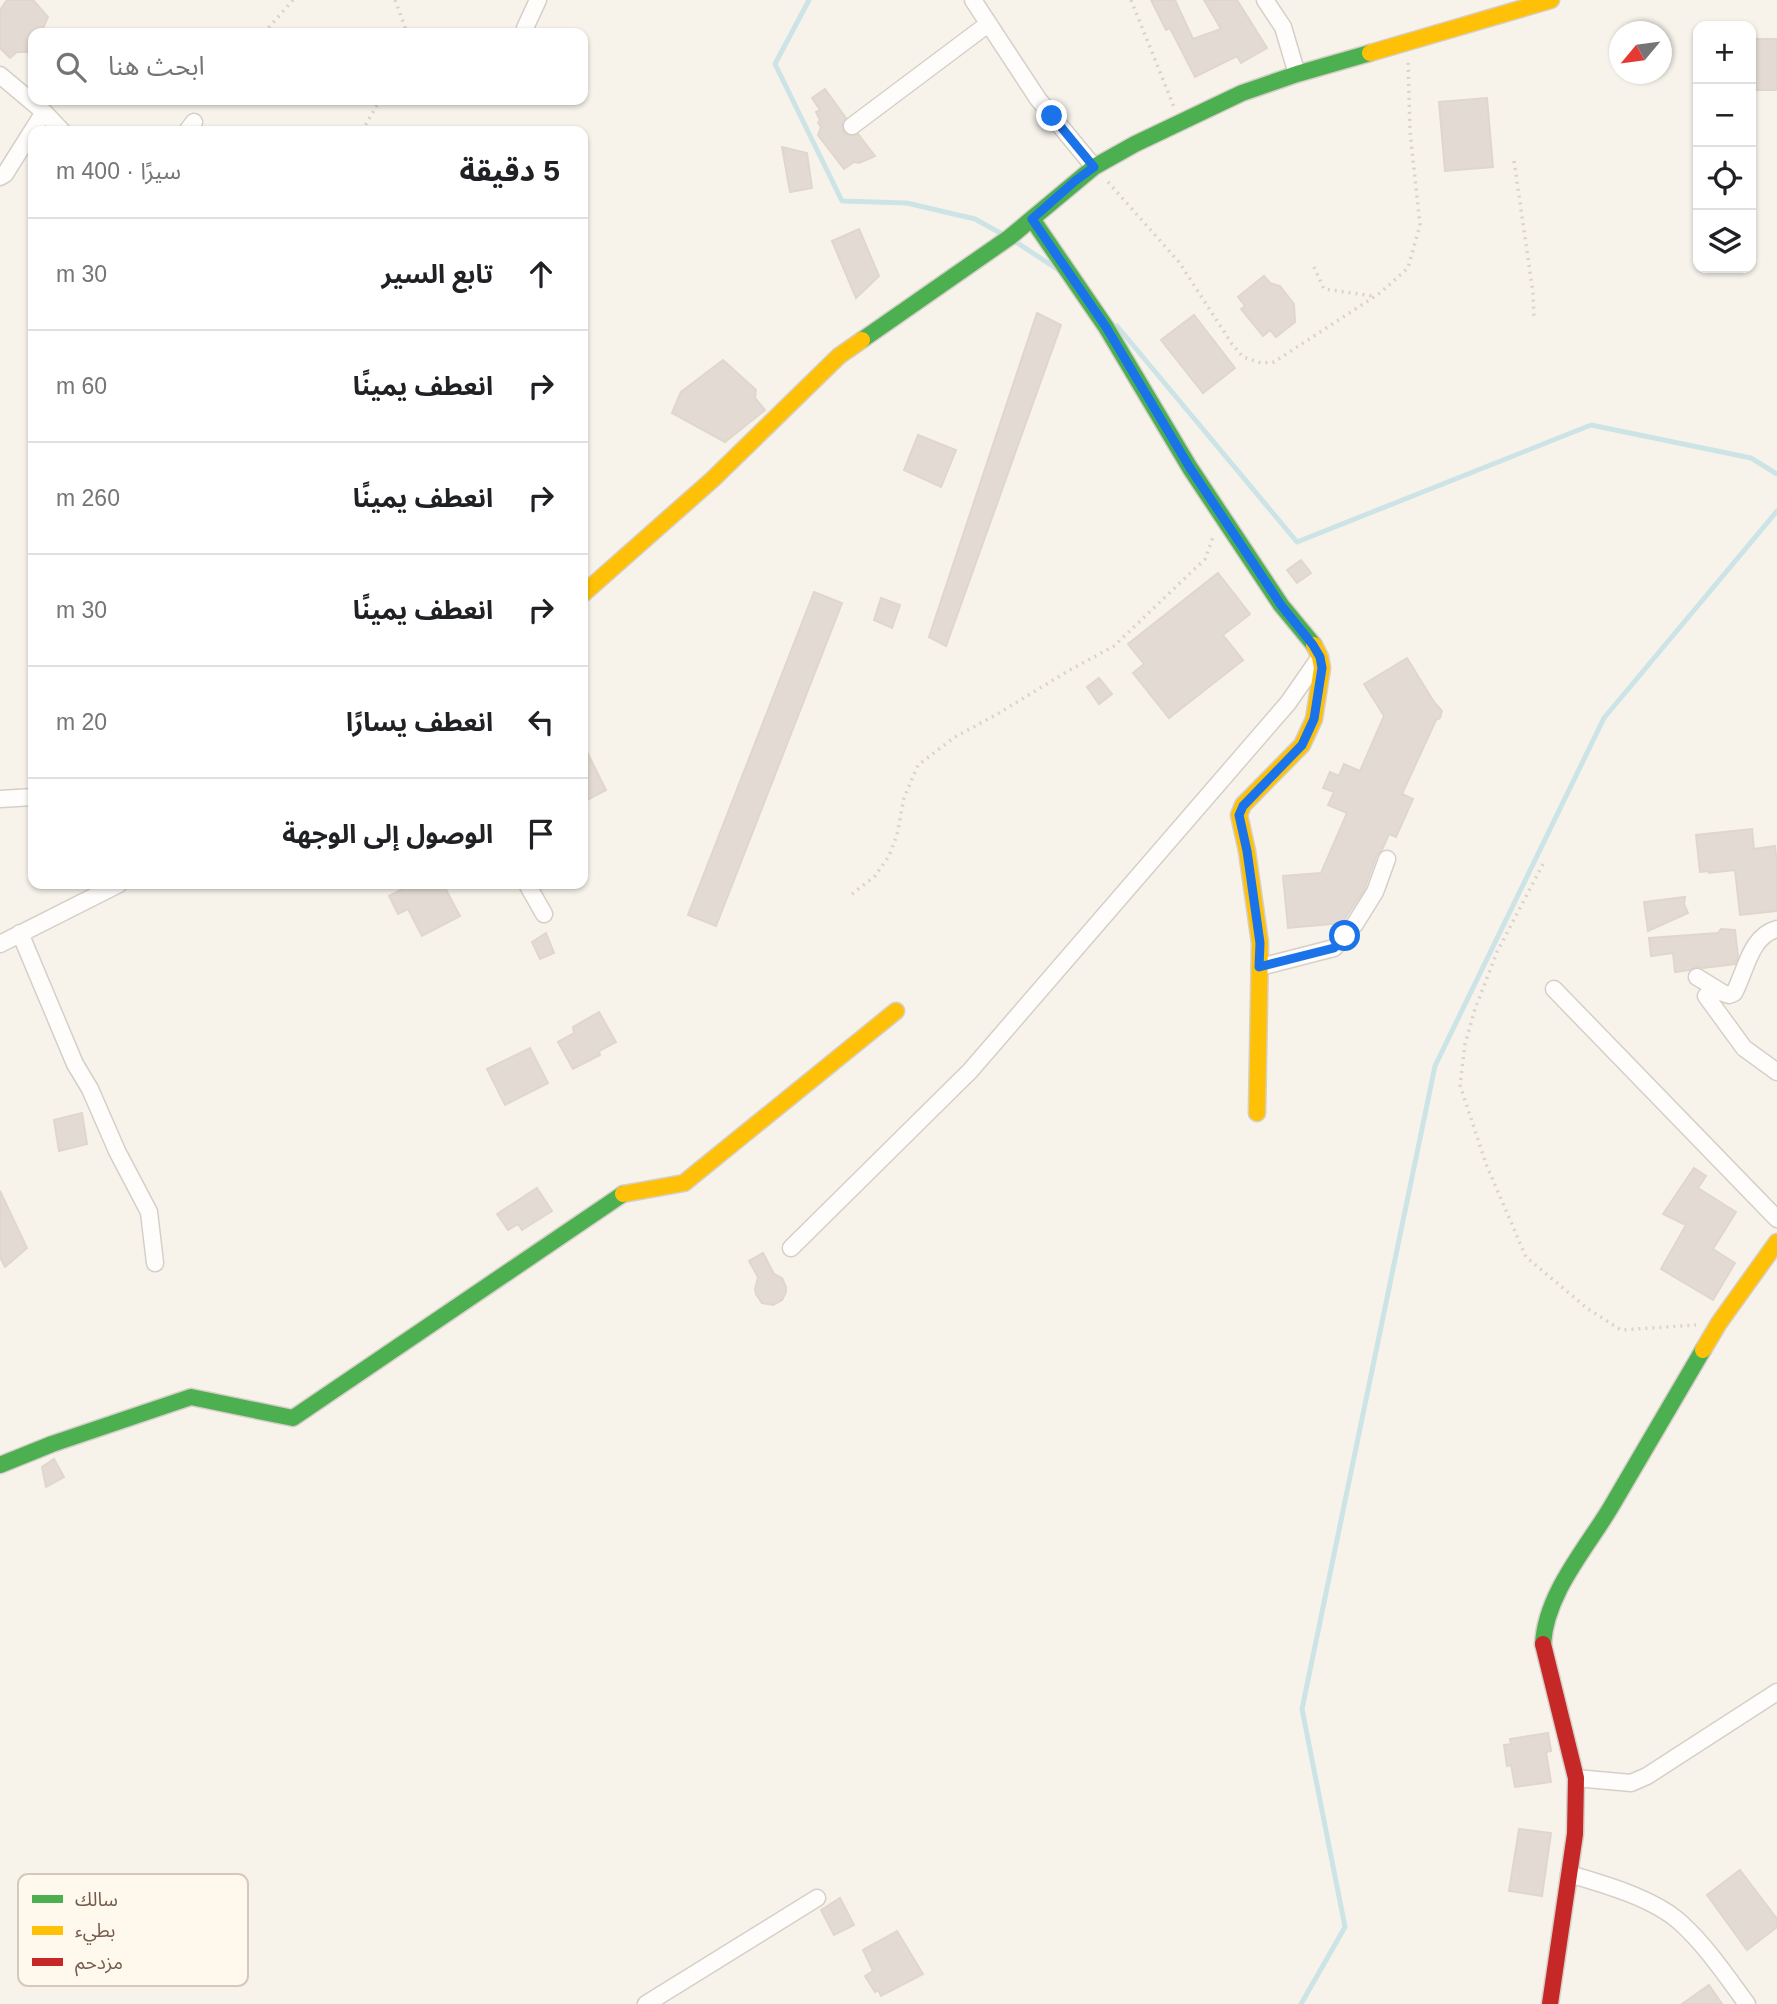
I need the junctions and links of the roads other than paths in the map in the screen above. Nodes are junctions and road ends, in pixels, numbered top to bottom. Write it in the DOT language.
graph roads {
  1 [pos="538,0"];
  2 [pos="973,0"];
  3 [pos="1265,0"];
  4 [pos="1551,0"];
  5 [pos="988,24"];
  6 [pos="525,28"];
  7 [pos="1297,74"];
  8 [pos="0,75"];
  9 [pos="28,99"];
  10 [pos="36,105"];
  11 [pos="44,112"];
  12 [pos="35,126"];
  13 [pos="57,126"];
  14 [pos="852,126"];
  15 [pos="28,137"];
  16 [pos="1094,167"];
  17 [pos="0,177"];
  18 [pos="1027,223"];
  19 [pos="588,590"];
  20 [pos="1320,657"];
  21 [pos="28,797"];
  22 [pos="0,799"];
  23 [pos="1387,859"];
  24 [pos="109,889"];
  25 [pos="530,889"];
  26 [pos="544,914"];
  27 [pos="1777,929"];
  28 [pos="20,933"];
  29 [pos="0,944"];
  30 [pos="1259,967"];
  31 [pos="1697,977"];
  32 [pos="1554,989"];
  33 [pos="1706,996"];
  34 [pos="896,1011"];
  35 [pos="1777,1072"];
  36 [pos="1257,1112"];
  37 [pos="1777,1219"];
  38 [pos="1777,1242"];
  39 [pos="791,1248"];
  40 [pos="155,1263"];
  41 [pos="0,1465"];
  42 [pos="1777,1692"];
  43 [pos="1576,1778"];
  44 [pos="1569,1874"];
  45 [pos="817,1898"];
  46 [pos="646,2004"];
  47 [pos="1550,2004"];
  48 [pos="1747,2004"];
  1 -- 6 [label="street"];
  2 -- 5 [label="street"];
  3 -- 7 [label="street"];
  4 -- 7 [label="street"];
  5 -- 14 [label="street"];
  5 -- 16 [label="street"];
  7 -- 16 [label="street"];
  8 -- 9 [label="street"];
  10 -- 11 [label="street"];
  11 -- 12 [label="street"];
  11 -- 13 [label="street"];
  15 -- 17 [label="street"];
  16 -- 18 [label="street"];
  18 -- 19 [label="street"];
  18 -- 20 [label="street"];
  20 -- 30 [label="street"];
  20 -- 39 [label="street"];
  21 -- 22 [label="street"];
  23 -- 30 [label="street"];
  24 -- 28 [label="street"];
  25 -- 26 [label="street"];
  27 -- 31 [label="street"];
  28 -- 29 [label="street"];
  28 -- 40 [label="street"];
  30 -- 36 [label="street"];
  32 -- 37 [label="street"];
  33 -- 35 [label="street"];
  34 -- 41 [label="street"];
  38 -- 43 [label="street"];
  42 -- 43 [label="street"];
  43 -- 44 [label="street"];
  44 -- 47 [label="street"];
  44 -- 48 [label="street"];
  45 -- 46 [label="street"];
}
